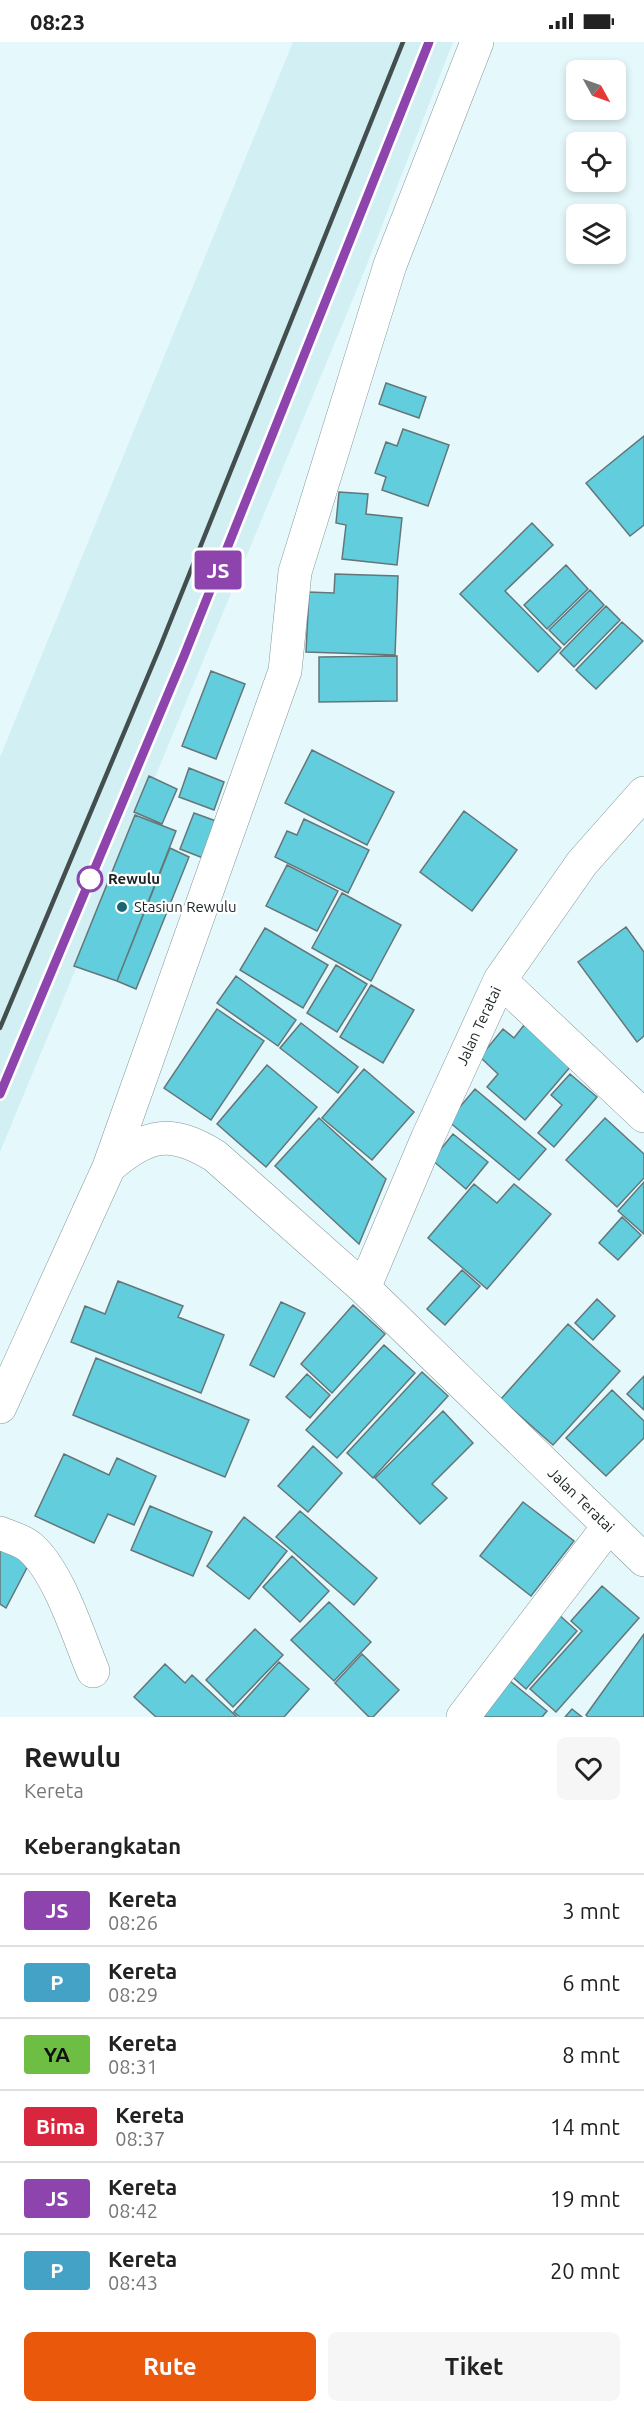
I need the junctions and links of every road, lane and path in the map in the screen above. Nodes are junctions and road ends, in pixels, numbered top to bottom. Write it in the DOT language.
graph roads {
  1 [pos="477,42"];
  2 [pos="644,793"];
  3 [pos="500,980"];
  4 [pos="644,1116"];
  5 [pos="109,1167"];
  6 [pos="364,1288"];
  7 [pos="0,1407"];
  8 [pos="608,1527"];
  9 [pos="0,1533"];
  10 [pos="644,1560"];
  11 [pos="93,1671"];
  12 [pos="464,1717"];
  1 -- 5 [label="street"];
  2 -- 3 [label="street, Jalan Teratai"];
  3 -- 4 [label="street"];
  3 -- 6 [label="street, Jalan Teratai"];
  5 -- 6 [label="street, Jalan Teratai"];
  5 -- 7 [label="street"];
  6 -- 8 [label="street, Jalan Teratai"];
  8 -- 10 [label="street, Jalan Teratai"];
  8 -- 12 [label="street"];
  9 -- 11 [label="street"];
}
